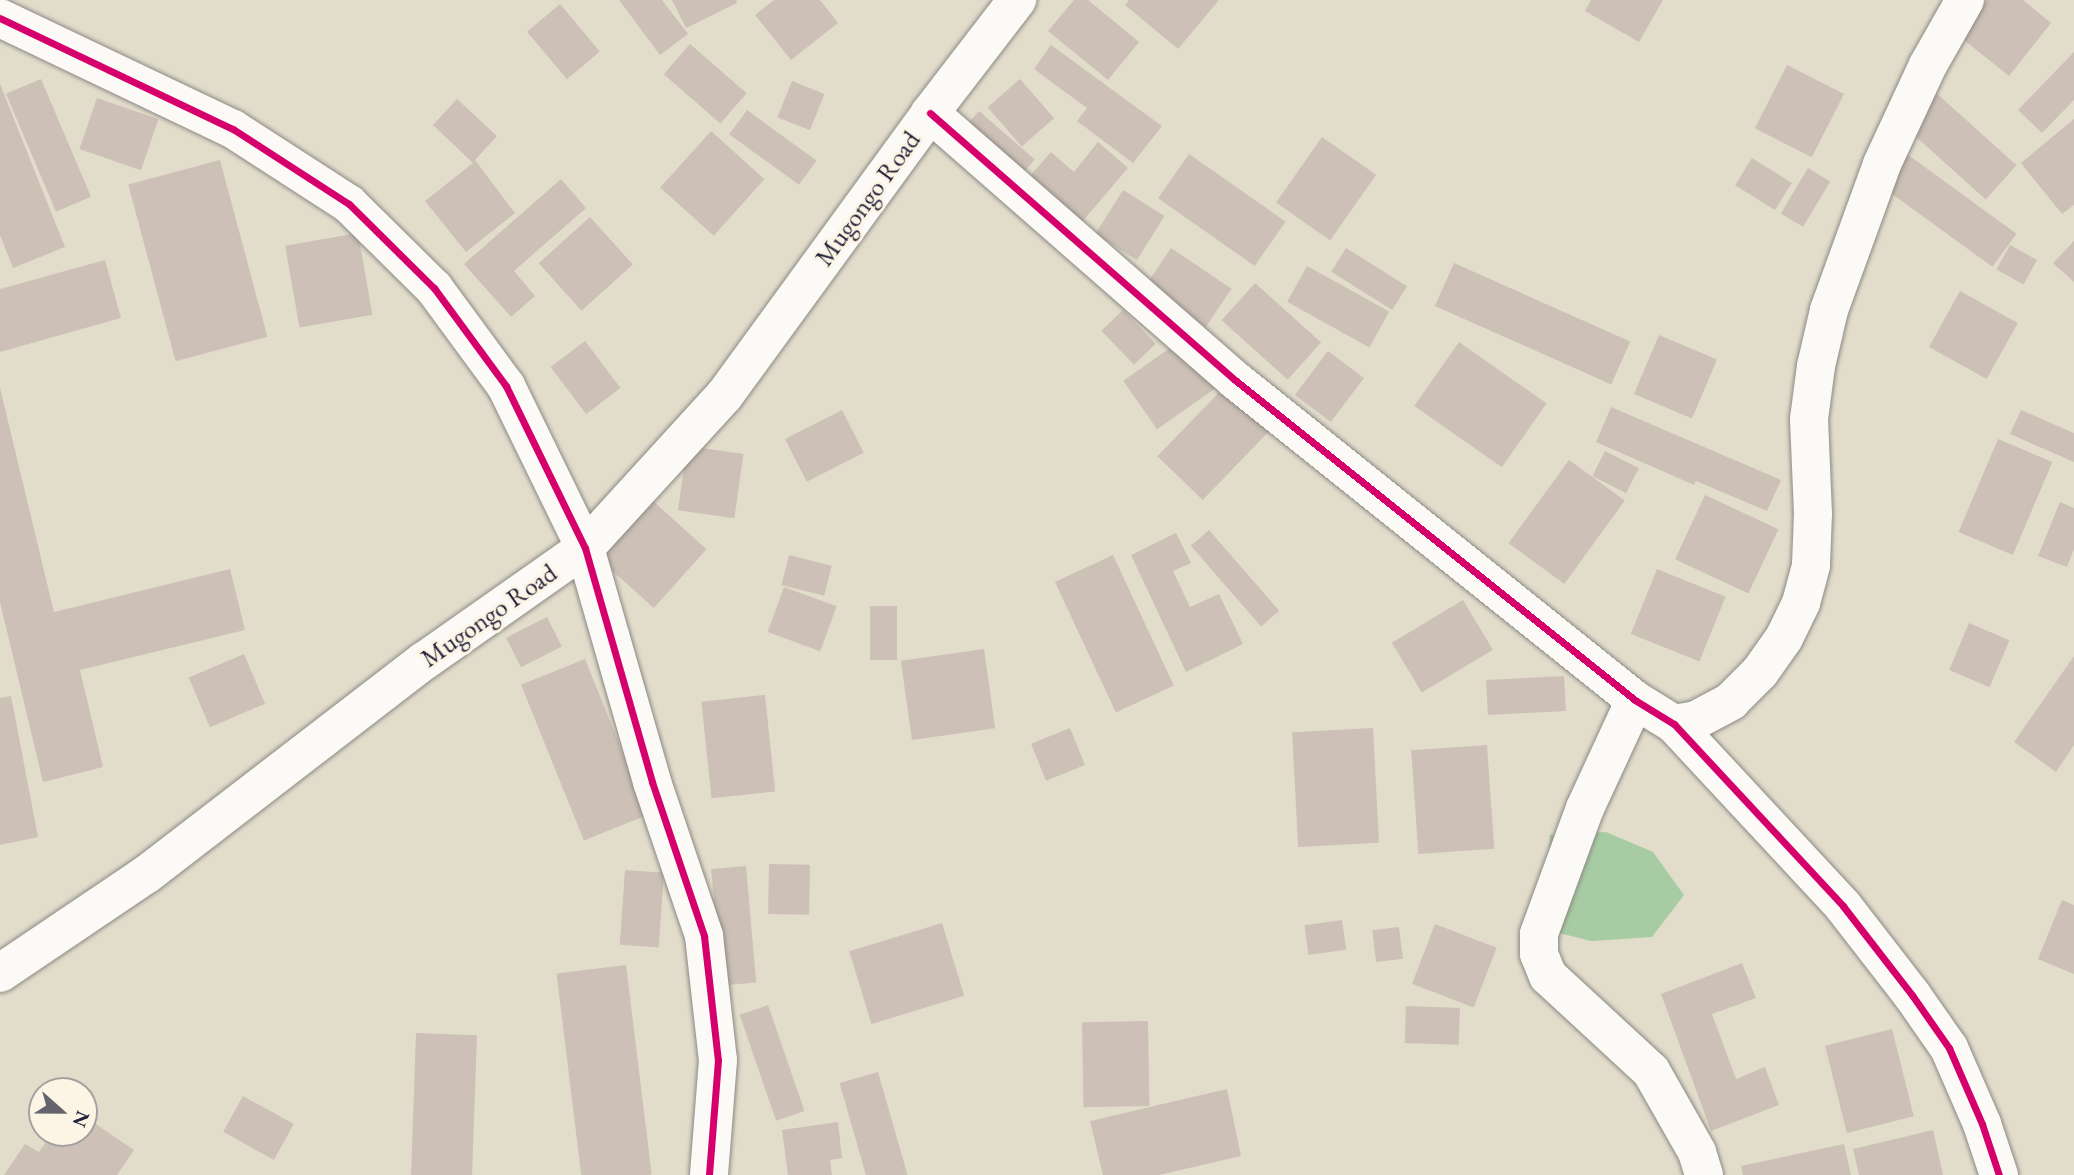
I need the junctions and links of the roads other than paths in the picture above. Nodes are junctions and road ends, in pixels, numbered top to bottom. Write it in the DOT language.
graph roads {
  1 [pos="1017,0"];
  2 [pos="1965,0"];
  3 [pos="0,18"];
  4 [pos="930,113"];
  5 [pos="585,548"];
  6 [pos="1635,700"];
  7 [pos="1674,724"];
  8 [pos="0,973"];
  9 [pos="709,1175"];
  10 [pos="1703,1175"];
  11 [pos="1999,1175"];
  1 -- 4 [label="street, Mugongo Road"];
  2 -- 7 [label="street"];
  3 -- 5 [label="street"];
  4 -- 5 [label="street, Mugongo Road"];
  4 -- 6 [label="street"];
  5 -- 8 [label="street, Mugongo Road"];
  5 -- 9 [label="street"];
  6 -- 7 [label="street"];
  6 -- 10 [label="street"];
  7 -- 11 [label="street"];
}
